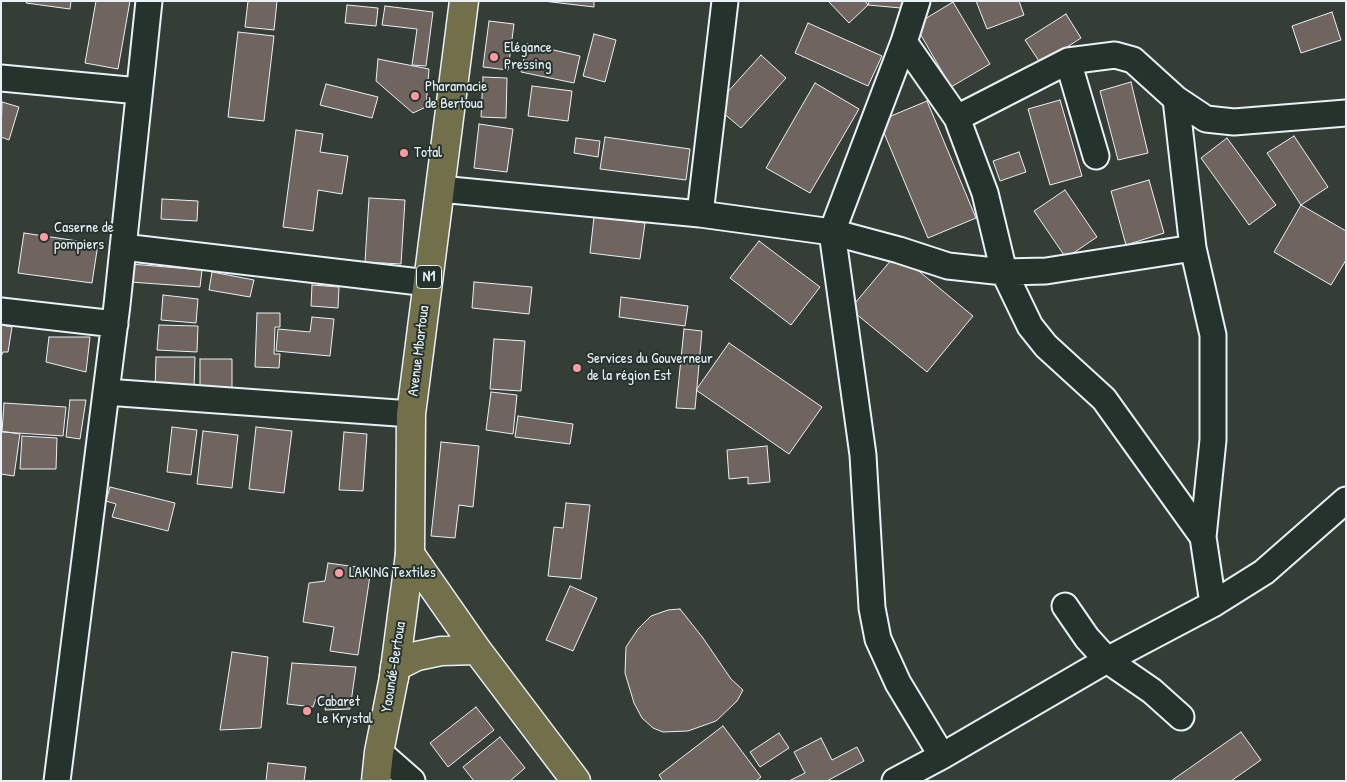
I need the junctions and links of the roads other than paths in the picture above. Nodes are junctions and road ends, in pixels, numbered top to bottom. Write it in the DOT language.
graph roads {
  1 [pos="149,1"];
  2 [pos="464,1"];
  3 [pos="725,1"];
  4 [pos="917,1"];
  5 [pos="904,42"];
  6 [pos="1068,61"];
  7 [pos="1,78"];
  8 [pos="139,91"];
  9 [pos="1176,99"];
  10 [pos="1346,113"];
  11 [pos="958,118"];
  12 [pos="1096,156"];
  13 [pos="440,189"];
  14 [pos="700,214"];
  15 [pos="832,232"];
  16 [pos="123,247"];
  17 [pos="1194,248"];
  18 [pos="1004,272"];
  19 [pos="428,282"];
  20 [pos="1,311"];
  21 [pos="115,324"];
  22 [pos="106,392"];
  23 [pos="412,414"];
  24 [pos="1346,500"];
  25 [pos="1203,537"];
  26 [pos="410,554"];
  27 [pos="1213,604"];
  28 [pos="1065,606"];
  29 [pos="477,650"];
  30 [pos="1107,660"];
  31 [pos="394,677"];
  32 [pos="1181,717"];
  33 [pos="379,752"];
  34 [pos="942,756"];
  35 [pos="57,781"];
  36 [pos="376,781"];
  37 [pos="412,781"];
  38 [pos="576,781"];
  39 [pos="895,781"];
  1 -- 8 [label="street"];
  2 -- 13 [label="main road, Avenue Mbartoua / N1"];
  3 -- 14 [label="street"];
  4 -- 5 [label="street"];
  5 -- 11 [label="street"];
  5 -- 15 [label="street"];
  6 -- 9 [label="street"];
  6 -- 11 [label="street"];
  6 -- 12 [label="street"];
  7 -- 8 [label="street"];
  8 -- 16 [label="street"];
  9 -- 10 [label="street"];
  9 -- 17 [label="street"];
  11 -- 18 [label="street"];
  13 -- 14 [label="street"];
  13 -- 19 [label="main road, Avenue Mbartoua / N1"];
  14 -- 15 [label="street"];
  15 -- 18 [label="street"];
  15 -- 34 [label="street"];
  16 -- 19 [label="street"];
  16 -- 21 [label="street"];
  17 -- 18 [label="street"];
  17 -- 25 [label="street"];
  18 -- 25 [label="street"];
  19 -- 23 [label="main road, Avenue Mbartoua / N1"];
  20 -- 21 [label="street"];
  21 -- 22 [label="street"];
  22 -- 23 [label="street"];
  22 -- 35 [label="street"];
  23 -- 26 [label="main road, Avenue Mbartoua / N1"];
  24 -- 27 [label="street"];
  25 -- 27 [label="street"];
  26 -- 29 [label="main road"];
  26 -- 31 [label="main road, Yaoundé-Bertoua / N1"];
  27 -- 30 [label="street"];
  28 -- 30 [label="street"];
  29 -- 31 [label="main road"];
  29 -- 38 [label="main road"];
  30 -- 32 [label="street"];
  30 -- 34 [label="street"];
  31 -- 33 [label="main road, Yaoundé-Bertoua / N1"];
  33 -- 36 [label="main road, Yaoundé-Bertoua / N1"];
  33 -- 37 [label="street"];
  34 -- 39 [label="street"];
}
